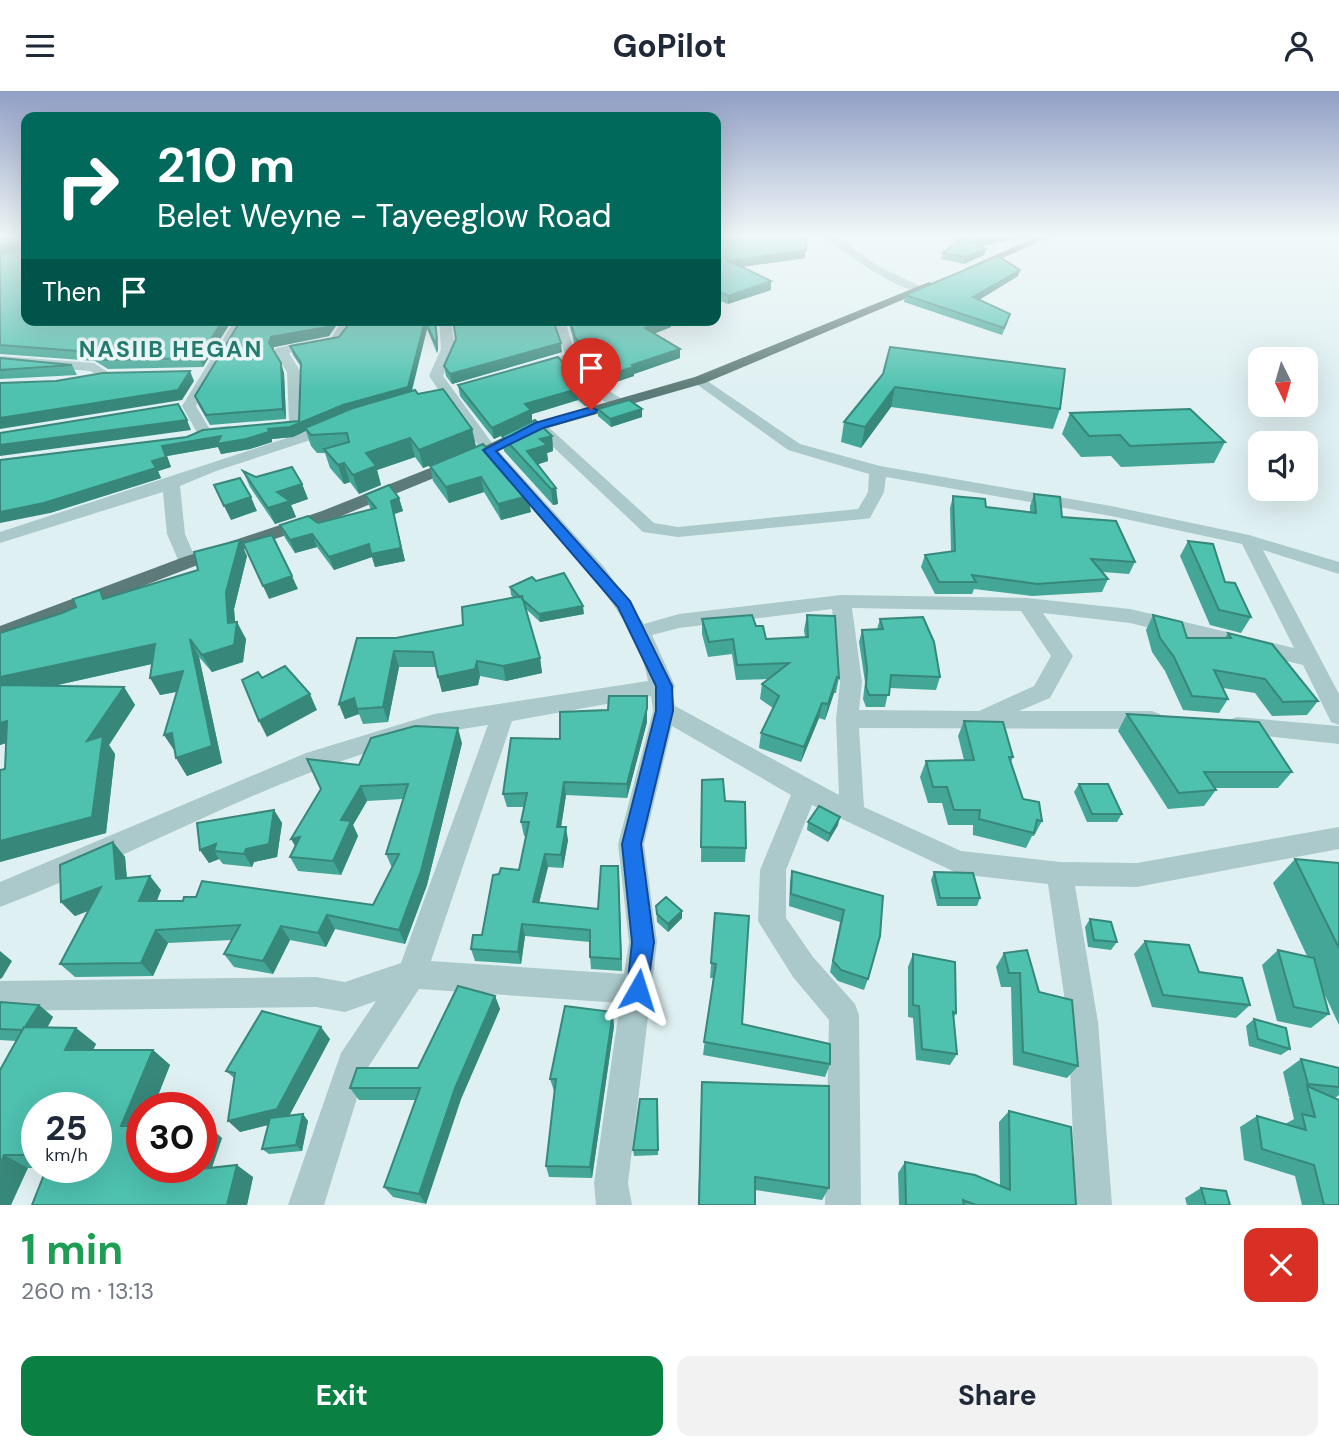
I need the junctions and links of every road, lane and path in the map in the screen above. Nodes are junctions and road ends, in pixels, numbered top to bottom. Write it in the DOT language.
graph roads {
  1 [pos="920,289"];
  2 [pos="237,326"];
  3 [pos="345,326"];
  4 [pos="446,326"];
  5 [pos="561,326"];
  6 [pos="0,360"];
  7 [pos="700,380"];
  8 [pos="72,382"];
  9 [pos="617,403"];
  10 [pos="352,420"];
  11 [pos="297,425"];
  12 [pos="539,426"];
  13 [pos="263,429"];
  14 [pos="329,429"];
  15 [pos="239,431"];
  16 [pos="195,441"];
  17 [pos="489,450"];
  18 [pos="877,471"];
  19 [pos="194,472"];
  20 [pos="171,484"];
  21 [pos="0,538"];
  22 [pos="1249,540"];
  23 [pos="188,562"];
  24 [pos="1339,568"];
  25 [pos="841,601"];
  26 [pos="1027,605"];
  27 [pos="639,632"];
  28 [pos="0,634"];
  29 [pos="1312,660"];
  30 [pos="664,698"];
  31 [pos="503,714"];
  32 [pos="1339,716"];
  33 [pos="981,718"];
  34 [pos="847,719"];
  35 [pos="1176,721"];
  36 [pos="1212,724"];
  37 [pos="1339,735"];
  38 [pos="804,791"];
  39 [pos="852,815"];
  40 [pos="1339,838"];
  41 [pos="1060,874"];
  42 [pos="0,895"];
  43 [pos="412,974"];
  44 [pos="638,990"];
  45 [pos="0,996"];
  46 [pos="306,1205"];
  47 [pos="614,1205"];
  48 [pos="844,1205"];
  49 [pos="1094,1205"];
  1 -- 7 [label="main road"];
  2 -- 16 [label="street"];
  3 -- 11 [label="street"];
  4 -- 17 [label="street"];
  5 -- 9 [label="street"];
  6 -- 8 [label="street"];
  7 -- 9 [label="main road"];
  7 -- 18 [label="street"];
  9 -- 12 [label="main road"];
  10 -- 14 [label="street"];
  11 -- 13 [label="street"];
  11 -- 14 [label="street"];
  12 -- 17 [label="main road"];
  12 -- 18 [label="street"];
  14 -- 19 [label="street"];
  15 -- 16 [label="street"];
  16 -- 19 [label="street"];
  17 -- 23 [label="main road"];
  17 -- 27 [label="street"];
  18 -- 22 [label="street"];
  19 -- 20 [label="street"];
  20 -- 21 [label="street"];
  20 -- 23 [label="street"];
  22 -- 24 [label="street"];
  22 -- 29 [label="street"];
  23 -- 28 [label="main road"];
  25 -- 26 [label="street"];
  25 -- 27 [label="street"];
  25 -- 34 [label="street"];
  26 -- 29 [label="street"];
  26 -- 33 [label="street"];
  27 -- 30 [label="street"];
  29 -- 32 [label="street"];
  30 -- 31 [label="street"];
  30 -- 38 [label="street"];
  30 -- 44 [label="street"];
  31 -- 42 [label="street"];
  31 -- 43 [label="street"];
  33 -- 34 [label="street"];
  33 -- 35 [label="street"];
  34 -- 39 [label="street"];
  36 -- 37 [label="street"];
  38 -- 39 [label="street"];
  38 -- 48 [label="street"];
  39 -- 41 [label="street"];
  40 -- 41 [label="street"];
  41 -- 49 [label="street"];
  43 -- 44 [label="street"];
  43 -- 45 [label="street"];
  43 -- 46 [label="street"];
  44 -- 47 [label="street"];
}
